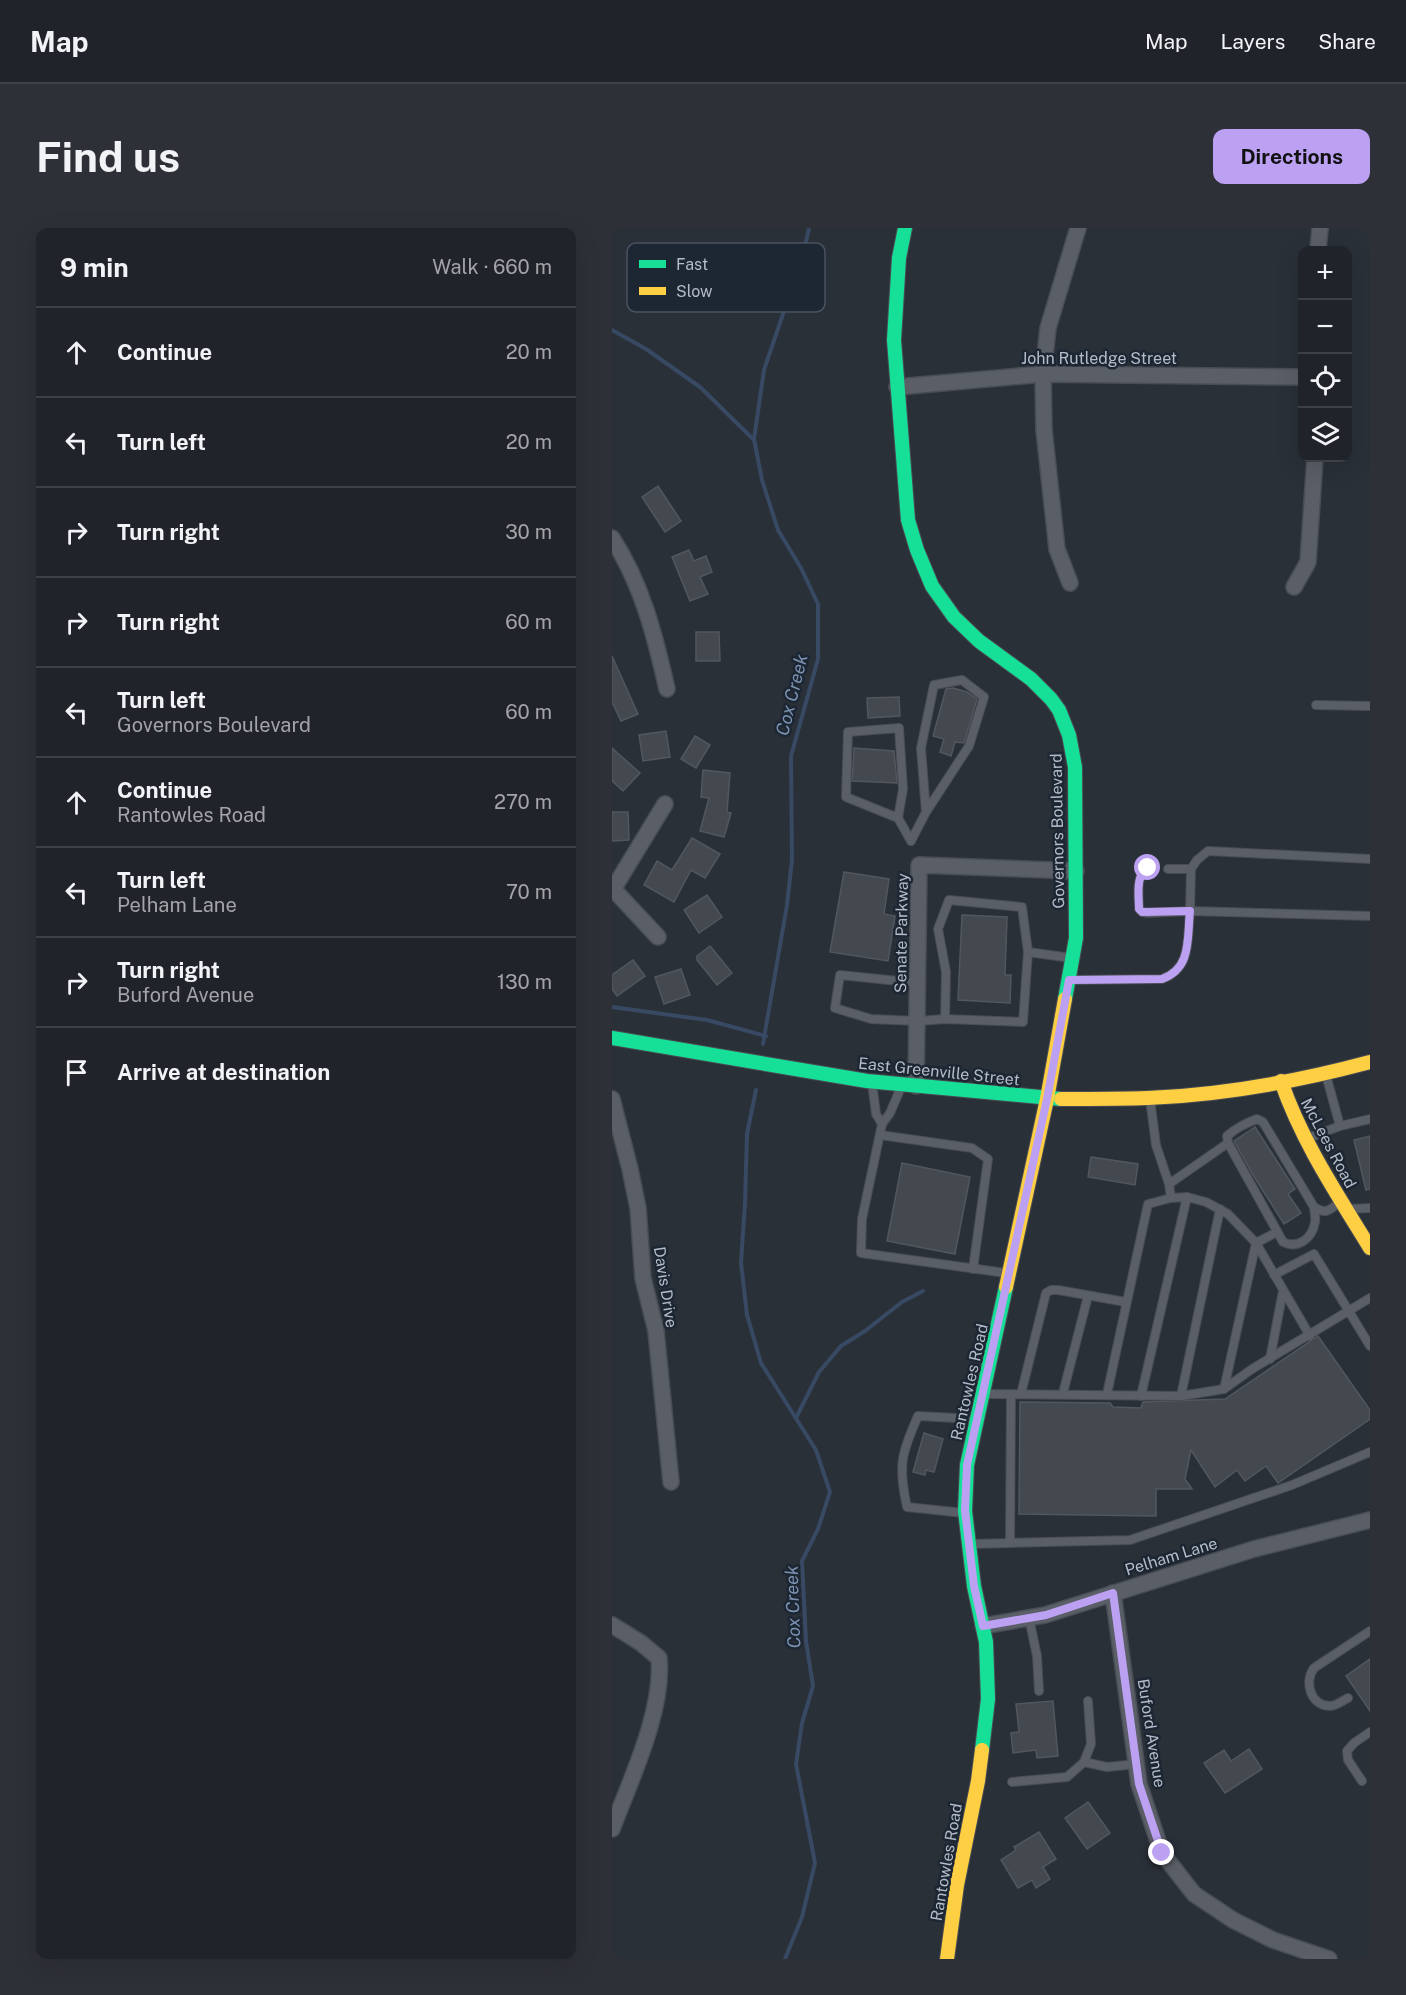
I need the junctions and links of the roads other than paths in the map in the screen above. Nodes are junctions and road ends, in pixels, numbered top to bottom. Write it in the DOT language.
graph roads {
  1 [pos="905,228"];
  2 [pos="1078,228"];
  3 [pos="1320,228"];
  4 [pos="1318,246"];
  5 [pos="1043,374"];
  6 [pos="1298,377"];
  7 [pos="897,387"];
  8 [pos="1315,462"];
  9 [pos="612,538"];
  10 [pos="1070,583"];
  11 [pos="1294,586"];
  12 [pos="667,689"];
  13 [pos="1316,705"];
  14 [pos="1370,706"];
  15 [pos="665,804"];
  16 [pos="926,812"];
  17 [pos="898,818"];
  18 [pos="1370,858"];
  19 [pos="1148,868"];
  20 [pos="1168,869"];
  21 [pos="1191,869"];
  22 [pos="1076,871"];
  23 [pos="613,890"];
  24 [pos="1190,911"];
  25 [pos="1370,916"];
  26 [pos="658,936"];
  27 [pos="1028,952"];
  28 [pos="1072,958"];
  29 [pos="1069,980"];
  30 [pos="918,983"];
  31 [pos="945,1019"];
  32 [pos="918,1021"];
  33 [pos="612,1038"];
  34 [pos="1368,1065"];
  35 [pos="1326,1074"];
  36 [pos="872,1081"];
  37 [pos="1281,1081"];
  38 [pos="909,1085"];
  39 [pos="1150,1098"];
  40 [pos="612,1099"];
  41 [pos="1047,1099"];
  42 [pos="1370,1119"];
  43 [pos="882,1124"];
  44 [pos="1340,1126"];
  45 [pos="880,1135"];
  46 [pos="1306,1138"];
  47 [pos="1228,1143"];
  48 [pos="1169,1184"];
  49 [pos="1186,1197"];
  50 [pos="1171,1198"];
  51 [pos="1344,1205"];
  52 [pos="1314,1207"];
  53 [pos="1370,1208"];
  54 [pos="1220,1209"];
  55 [pos="1277,1232"];
  56 [pos="1256,1243"];
  57 [pos="1370,1248"];
  58 [pos="973,1269"];
  59 [pos="1010,1274"];
  60 [pos="1274,1275"];
  61 [pos="1283,1291"];
  62 [pos="1088,1296"];
  63 [pos="1370,1298"];
  64 [pos="1126,1302"];
  65 [pos="1349,1311"];
  66 [pos="1310,1335"];
  67 [pos="1370,1346"];
  68 [pos="1270,1359"];
  69 [pos="1224,1389"];
  70 [pos="1063,1393"];
  71 [pos="983,1394"];
  72 [pos="1011,1394"];
  73 [pos="1021,1394"];
  74 [pos="1107,1394"];
  75 [pos="1141,1396"];
  76 [pos="1181,1396"];
  77 [pos="977,1419"];
  78 [pos="1370,1452"];
  79 [pos="671,1482"];
  80 [pos="965,1513"];
  81 [pos="1370,1520"];
  82 [pos="1010,1543"];
  83 [pos="969,1544"];
  84 [pos="1113,1593"];
  85 [pos="1029,1618"];
  86 [pos="612,1625"];
  87 [pos="983,1626"];
  88 [pos="1370,1631"];
  89 [pos="1039,1691"];
  90 [pos="1348,1698"];
  91 [pos="1088,1701"];
  92 [pos="1370,1732"];
  93 [pos="1084,1762"];
  94 [pos="1137,1764"];
  95 [pos="1362,1781"];
  96 [pos="1012,1782"];
  97 [pos="612,1829"];
  98 [pos="947,1959"];
  99 [pos="1329,1959"];
  1 -- 7 [label="street, Governors Boulevard"];
  2 -- 5 [label="street"];
  3 -- 4 [label="street"];
  5 -- 6 [label="street, John Rutledge Street"];
  5 -- 7 [label="street, John Rutledge Street"];
  5 -- 10 [label="street"];
  7 -- 22 [label="street, Governors Boulevard"];
  8 -- 11 [label="street"];
  9 -- 12 [label="street"];
  13 -- 14 [label="lane"];
  15 -- 23 [label="street"];
  16 -- 16 [label="lane"];
  16 -- 17 [label="lane"];
  17 -- 17 [label="lane"];
  18 -- 21 [label="lane"];
  19 -- 24 [label="lane"];
  20 -- 21 [label="lane"];
  21 -- 24 [label="lane"];
  22 -- 28 [label="street, Governors Boulevard"];
  22 -- 30 [label="street, Senate Parkway"];
  23 -- 26 [label="street"];
  24 -- 25 [label="lane"];
  24 -- 29 [label="lane"];
  27 -- 28 [label="lane"];
  27 -- 31 [label="lane"];
  27 -- 31 [label="lane"];
  28 -- 29 [label="street, Governors Boulevard"];
  29 -- 41 [label="street, Governors Boulevard"];
  30 -- 32 [label="street, Senate Parkway"];
  30 -- 32 [label="lane"];
  31 -- 32 [label="lane"];
  32 -- 38 [label="street, Senate Parkway"];
  33 -- 36 [label="street, East Greenville Street"];
  34 -- 35 [label="street, East Greenville Street"];
  35 -- 37 [label="street, East Greenville Street"];
  35 -- 44 [label="lane"];
  36 -- 38 [label="street, East Greenville Street"];
  36 -- 43 [label="lane"];
  37 -- 39 [label="street, East Greenville Street"];
  37 -- 46 [label="street, McLees Road"];
  38 -- 41 [label="street, East Greenville Street"];
  38 -- 43 [label="lane"];
  39 -- 41 [label="street, East Greenville Street"];
  39 -- 48 [label="lane"];
  40 -- 79 [label="street, Davis Drive"];
  41 -- 59 [label="street, Rantowles Road"];
  42 -- 44 [label="lane"];
  43 -- 45 [label="lane"];
  44 -- 46 [label="lane"];
  45 -- 58 [label="lane"];
  45 -- 58 [label="lane"];
  46 -- 51 [label="street, McLees Road"];
  47 -- 48 [label="lane"];
  47 -- 52 [label="lane"];
  47 -- 55 [label="lane"];
  48 -- 50 [label="lane"];
  49 -- 50 [label="lane"];
  49 -- 54 [label="lane"];
  49 -- 75 [label="lane"];
  50 -- 64 [label="lane"];
  51 -- 52 [label="lane"];
  51 -- 53 [label="lane"];
  51 -- 57 [label="street, McLees Road"];
  52 -- 55 [label="lane"];
  54 -- 56 [label="lane"];
  54 -- 76 [label="lane"];
  55 -- 56 [label="lane"];
  56 -- 60 [label="lane"];
  56 -- 69 [label="lane"];
  58 -- 59 [label="lane"];
  59 -- 71 [label="street, Rantowles Road"];
  60 -- 61 [label="lane"];
  60 -- 65 [label="lane"];
  61 -- 66 [label="lane"];
  61 -- 68 [label="lane"];
  62 -- 64 [label="lane"];
  62 -- 70 [label="lane"];
  62 -- 73 [label="lane"];
  63 -- 65 [label="lane"];
  64 -- 74 [label="lane"];
  65 -- 66 [label="lane"];
  65 -- 67 [label="lane"];
  66 -- 68 [label="lane"];
  68 -- 69 [label="lane"];
  69 -- 76 [label="lane"];
  70 -- 73 [label="lane"];
  70 -- 74 [label="lane"];
  71 -- 72 [label="lane"];
  71 -- 77 [label="street, Rantowles Road"];
  72 -- 73 [label="lane"];
  72 -- 82 [label="lane"];
  74 -- 75 [label="lane"];
  75 -- 76 [label="lane"];
  77 -- 80 [label="street, Rantowles Road"];
  77 -- 80 [label="lane"];
  78 -- 82 [label="lane"];
  80 -- 83 [label="street, Rantowles Road"];
  81 -- 84 [label="street, Pelham Lane"];
  82 -- 83 [label="lane"];
  83 -- 87 [label="street, Rantowles Road"];
  84 -- 85 [label="street, Pelham Lane"];
  84 -- 94 [label="street, Buford Avenue"];
  85 -- 87 [label="street, Pelham Lane"];
  85 -- 89 [label="lane"];
  86 -- 97 [label="street"];
  87 -- 98 [label="street, Rantowles Road"];
  88 -- 90 [label="lane"];
  91 -- 93 [label="lane"];
  92 -- 95 [label="lane"];
  93 -- 94 [label="lane"];
  93 -- 96 [label="lane"];
  94 -- 99 [label="street, Buford Avenue"];
}
